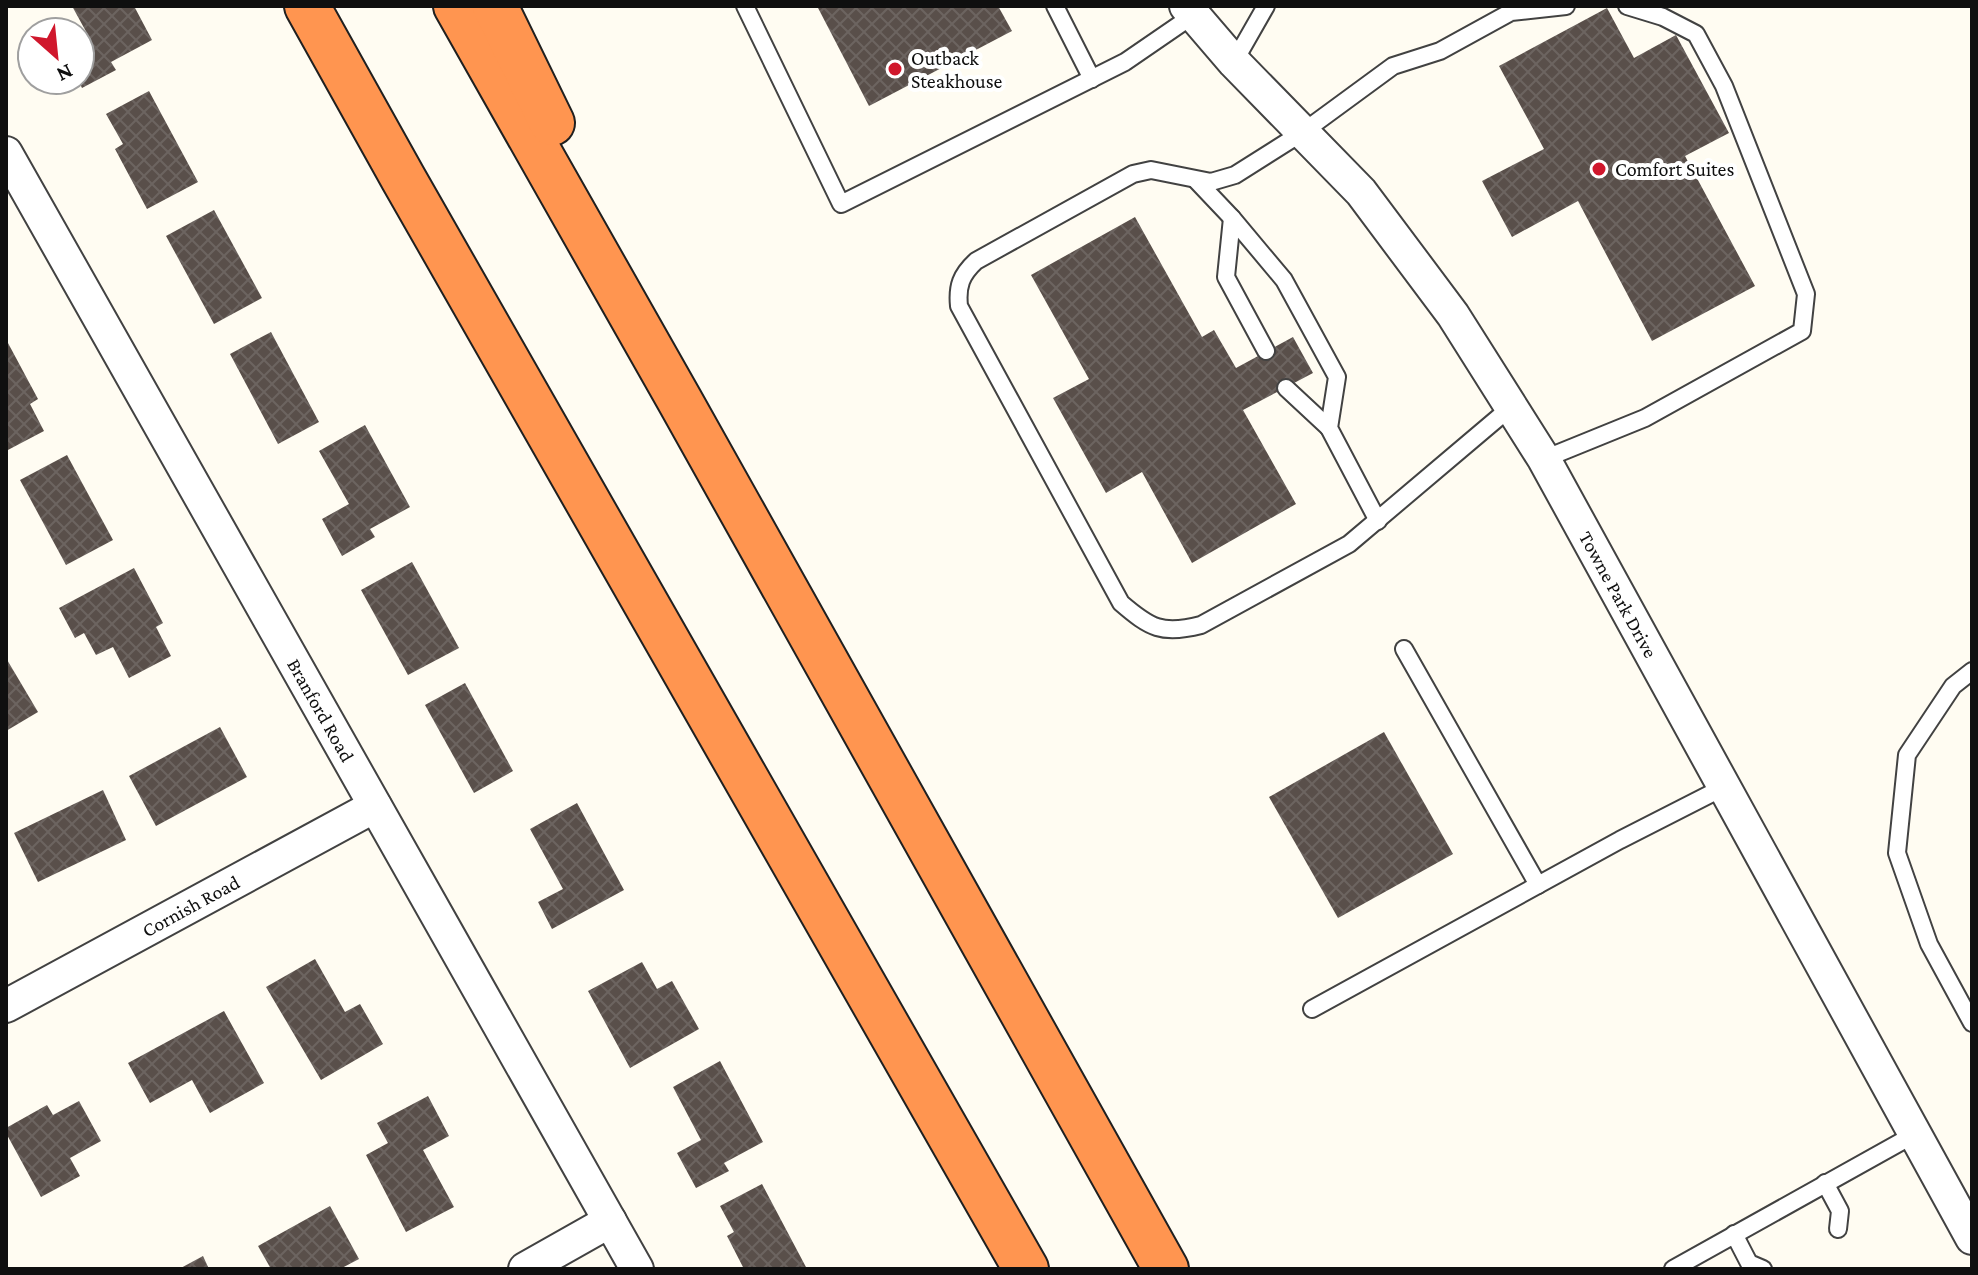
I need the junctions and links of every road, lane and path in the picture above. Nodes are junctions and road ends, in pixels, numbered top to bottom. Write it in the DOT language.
graph roads {
  1 [pos="290,6"];
  2 [pos="307,6"];
  3 [pos="456,6"];
  4 [pos="495,6"];
  5 [pos="745,6"];
  6 [pos="1055,6"];
  7 [pos="1266,6"];
  8 [pos="1566,6"];
  9 [pos="1627,6"];
  10 [pos="1189,11"];
  11 [pos="1234,62"];
  12 [pos="1092,79"];
  13 [pos="1303,132"];
  14 [pos="6,153"];
  15 [pos="403,178"];
  16 [pos="1196,180"];
  17 [pos="1232,218"];
  18 [pos="1266,351"];
  19 [pos="1286,388"];
  20 [pos="680,401"];
  21 [pos="1511,407"];
  22 [pos="1329,428"];
  23 [pos="1544,459"];
  24 [pos="1378,521"];
  25 [pos="1404,649"];
  26 [pos="1972,671"];
  27 [pos="1724,787"];
  28 [pos="375,806"];
  29 [pos="1538,885"];
  30 [pos="12,993"];
  31 [pos="1312,1009"];
  32 [pos="1972,1023"];
  33 [pos="1915,1134"];
  34 [pos="1825,1183"];
  35 [pos="610,1221"];
  36 [pos="1838,1229"];
  37 [pos="1734,1234"];
  38 [pos="1972,1238"];
  39 [pos="525,1269"];
  40 [pos="637,1269"];
  41 [pos="1026,1269"];
  42 [pos="1166,1269"];
  43 [pos="1673,1269"];
  44 [pos="1763,1269"];
  1 -- 15 [label="highway"];
  2 -- 15 [label="highway"];
  3 -- 20 [label="highway"];
  4 -- 20 [label="highway"];
  5 -- 12 [label="lane"];
  6 -- 12 [label="lane"];
  7 -- 11 [label="lane"];
  8 -- 13 [label="lane"];
  9 -- 23 [label="lane"];
  10 -- 11 [label="street, Towne Park Drive"];
  10 -- 12 [label="lane"];
  11 -- 13 [label="street, Towne Park Drive"];
  13 -- 16 [label="lane"];
  13 -- 21 [label="street, Towne Park Drive"];
  14 -- 28 [label="street, Branford Road"];
  15 -- 41 [label="highway"];
  16 -- 17 [label="lane"];
  16 -- 24 [label="lane"];
  17 -- 18 [label="lane"];
  17 -- 22 [label="lane"];
  19 -- 22 [label="lane"];
  20 -- 42 [label="highway"];
  21 -- 23 [label="street, Towne Park Drive"];
  21 -- 24 [label="lane"];
  22 -- 24 [label="lane"];
  23 -- 27 [label="street, Towne Park Drive"];
  25 -- 29 [label="lane"];
  26 -- 32 [label="lane"];
  27 -- 29 [label="lane"];
  27 -- 33 [label="street, Towne Park Drive"];
  28 -- 30 [label="street, Cornish Road"];
  28 -- 35 [label="street, Branford Road"];
  29 -- 31 [label="lane"];
  33 -- 34 [label="lane"];
  33 -- 38 [label="street, Towne Park Drive"];
  34 -- 36 [label="lane"];
  34 -- 37 [label="lane"];
  35 -- 39 [label="street"];
  35 -- 40 [label="street, Branford Road"];
  37 -- 43 [label="lane"];
  37 -- 44 [label="lane"];
}
